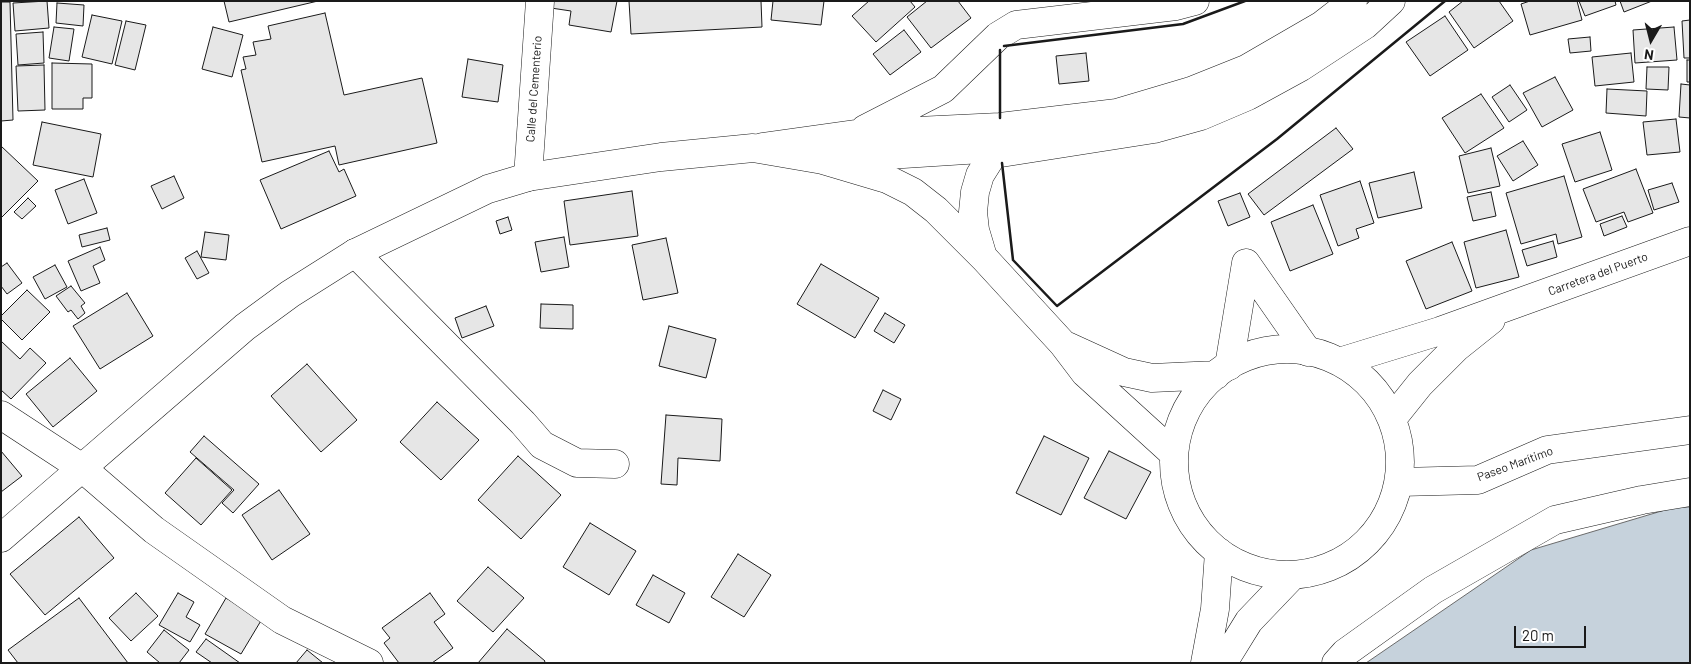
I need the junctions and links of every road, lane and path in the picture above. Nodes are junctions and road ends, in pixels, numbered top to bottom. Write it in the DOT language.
graph roads {
  1 [pos="540,1"];
  2 [pos="1195,1"];
  3 [pos="1353,1"];
  4 [pos="1391,1"];
  5 [pos="855,134"];
  6 [pos="753,148"];
  7 [pos="997,148"];
  8 [pos="824,160"];
  9 [pos="528,177"];
  10 [pos="1690,241"];
  11 [pos="355,253"];
  12 [pos="984,258"];
  13 [pos="1506,308"];
  14 [pos="1063,344"];
  15 [pos="1308,352"];
  16 [pos="1339,362"];
  17 [pos="1222,370"];
  18 [pos="1,415"];
  19 [pos="1392,419"];
  20 [pos="1690,430"];
  21 [pos="1174,454"];
  22 [pos="615,464"];
  23 [pos="82,468"];
  24 [pos="1400,482"];
  25 [pos="1690,492"];
  26 [pos="1,538"];
  27 [pos="1219,552"];
  28 [pos="1293,575"];
  29 [pos="368,663"];
  30 [pos="1205,663"];
  31 [pos="1223,663"];
  32 [pos="1336,663"];
  1 -- 9 [label="main road, Calle del Cementerio"];
  2 -- 5 [label="main road"];
  3 -- 5 [label="main road"];
  4 -- 7 [label="main road"];
  5 -- 6 [label="main road"];
  6 -- 8 [label="main road"];
  6 -- 9 [label="main road"];
  7 -- 8 [label="main road"];
  7 -- 12 [label="main road"];
  8 -- 12 [label="main road"];
  9 -- 11 [label="main road"];
  10 -- 13 [label="main road, Carretera del Puerto"];
  11 -- 22 [label="main road"];
  11 -- 23 [label="main road"];
  12 -- 14 [label="main road"];
  13 -- 16 [label="main road, Carretera del Puerto"];
  13 -- 19 [label="main road, Carretera del Puerto"];
  14 -- 17 [label="main road"];
  14 -- 21 [label="main road"];
  15 -- 16 [label="main road"];
  15 -- 17 [label="main road"];
  15 -- 17 [label="main road"];
  16 -- 19 [label="main road"];
  17 -- 21 [label="main road"];
  18 -- 23 [label="main road"];
  19 -- 24 [label="main road"];
  20 -- 24 [label="main road, Paseo Marítimo"];
  21 -- 27 [label="main road"];
  23 -- 26 [label="main road"];
  23 -- 29 [label="main road"];
  24 -- 28 [label="main road"];
  25 -- 32 [label="main road"];
  27 -- 28 [label="main road"];
  27 -- 30 [label="main road"];
  28 -- 31 [label="main road"];
}
